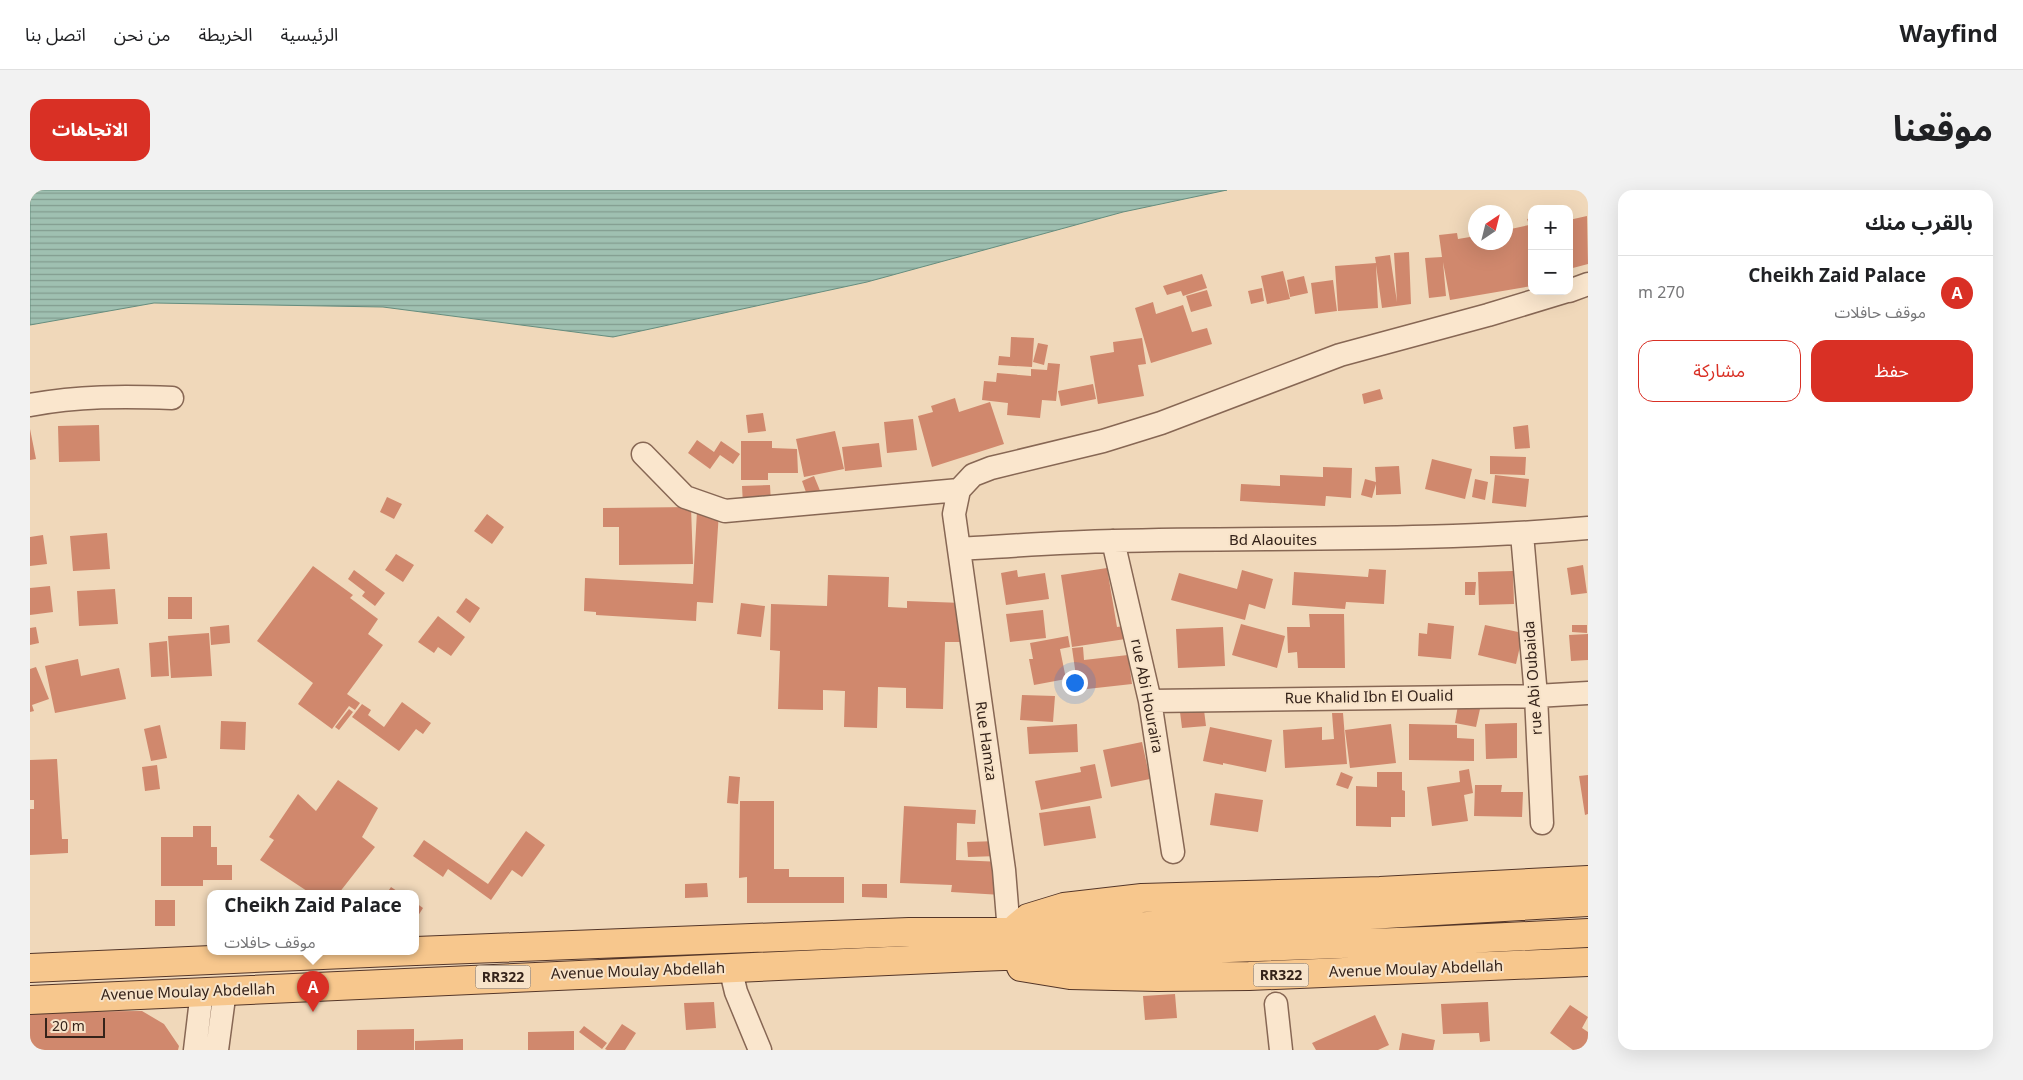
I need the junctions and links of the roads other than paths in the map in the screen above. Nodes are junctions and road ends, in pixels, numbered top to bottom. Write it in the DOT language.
graph roads {
  1 [pos="1588,284"];
  2 [pos="1573,289"];
  3 [pos="1555,295"];
  4 [pos="172,398"];
  5 [pos="30,405"];
  6 [pos="643,454"];
  7 [pos="959,490"];
  8 [pos="1588,528"];
  9 [pos="1522,534"];
  10 [pos="1113,541"];
  11 [pos="959,549"];
  12 [pos="1588,693"];
  13 [pos="1536,696"];
  14 [pos="1150,700"];
  15 [pos="1542,823"];
  16 [pos="1173,852"];
  17 [pos="1588,880"];
  18 [pos="1588,902"];
  19 [pos="1010,932"];
  20 [pos="1588,933"];
  21 [pos="419,951"];
  22 [pos="324,955"];
  23 [pos="976,957"];
  24 [pos="1588,962"];
  25 [pos="730,967"];
  26 [pos="30,968"];
  27 [pos="214,991"];
  28 [pos="30,1000"];
  29 [pos="1276,1004"];
  30 [pos="195,1050"];
  31 [pos="217,1050"];
  32 [pos="760,1050"];
  33 [pos="1281,1050"];
  1 -- 2 [label="street"];
  3 -- 7 [label="street"];
  4 -- 5 [label="street"];
  6 -- 7 [label="street"];
  7 -- 11 [label="street, Rue Hamza"];
  8 -- 9 [label="street, Bd Alaouites"];
  9 -- 10 [label="street, Bd Alaouites"];
  9 -- 13 [label="street, rue Abi Oubaida"];
  10 -- 11 [label="street, Bd Alaouites"];
  10 -- 14 [label="street, rue Abi Houraira"];
  11 -- 19 [label="street, Rue Hamza"];
  12 -- 13 [label="street, Rue Khalid Ibn El Oualid"];
  13 -- 14 [label="street, Rue Khalid Ibn El Oualid"];
  13 -- 15 [label="street, rue Abi Oubaida"];
  14 -- 16 [label="street, rue Abi Houraira"];
  17 -- 19 [label="main road"];
  18 -- 19 [label="main road, Avenue Moulay Abdellah / RR322"];
  19 -- 21 [label="main road, Avenue Moulay Abdellah / RR322"];
  20 -- 23 [label="main road, Avenue Moulay Abdellah / RR322"];
  22 -- 26 [label="main road, Avenue Moulay Abdellah / RR322"];
  23 -- 24 [label="main road, Avenue Moulay Abdellah / RR322"];
  23 -- 25 [label="main road, Avenue Moulay Abdellah / RR322"];
  25 -- 27 [label="main road, Avenue Moulay Abdellah / RR322"];
  25 -- 32 [label="street"];
  27 -- 28 [label="main road, Avenue Moulay Abdellah / RR322"];
  27 -- 30 [label="street"];
  27 -- 31 [label="street"];
  29 -- 33 [label="street"];
}
